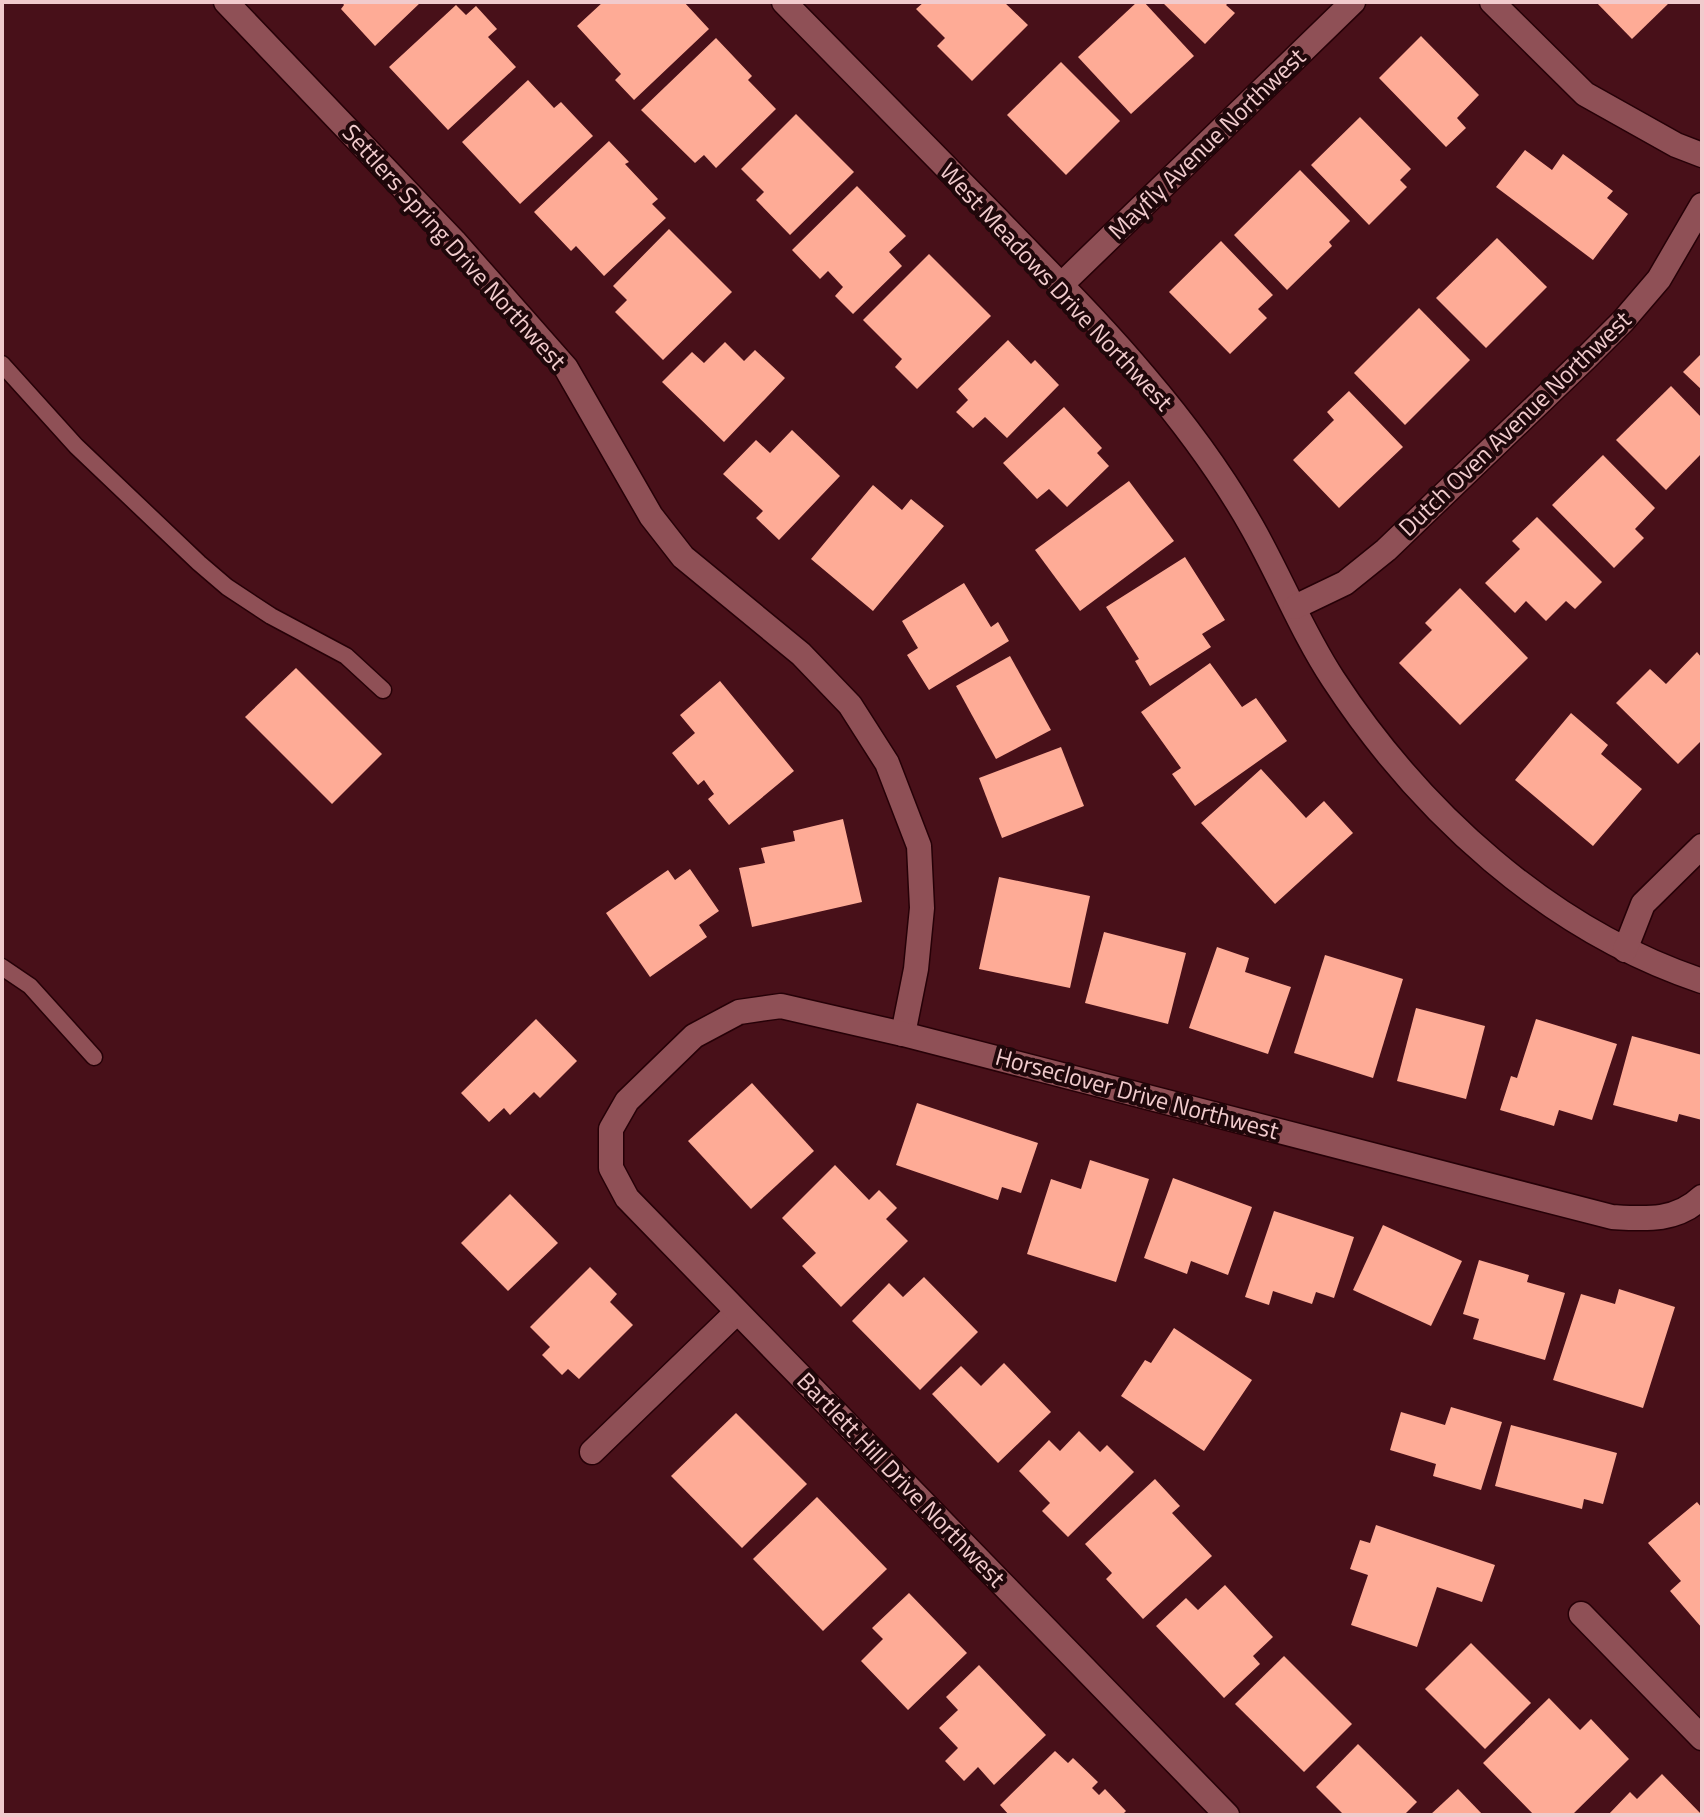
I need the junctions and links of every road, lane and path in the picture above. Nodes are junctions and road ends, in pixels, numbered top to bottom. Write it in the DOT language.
graph roads {
  1 [pos="226,2"];
  2 [pos="784,2"];
  3 [pos="1353,2"];
  4 [pos="1492,2"];
  5 [pos="1702,155"];
  6 [pos="1702,205"];
  7 [pos="1061,285"];
  8 [pos="2,364"];
  9 [pos="1295,607"];
  10 [pos="383,690"];
  11 [pos="1702,846"];
  12 [pos="1625,950"];
  13 [pos="2,967"];
  14 [pos="1702,981"];
  15 [pos="903,1034"];
  16 [pos="94,1057"];
  17 [pos="611,1129"];
  18 [pos="1702,1197"];
  19 [pos="737,1312"];
  20 [pos="592,1452"];
  21 [pos="1581,1614"];
  22 [pos="1702,1738"];
  23 [pos="1227,1815"];
  1 -- 15 [label="street, Settlers Spring Drive Northwest"];
  2 -- 7 [label="street, West Meadows Drive Northwest"];
  3 -- 7 [label="street, Mayfly Avenue Northwest"];
  4 -- 5 [label="street"];
  6 -- 9 [label="street, Dutch Oven Avenue Northwest"];
  7 -- 9 [label="street, West Meadows Drive Northwest"];
  8 -- 10 [label="lane"];
  9 -- 12 [label="street, West Meadows Drive Northwest"];
  11 -- 12 [label="street"];
  12 -- 14 [label="street, West Meadows Drive Northwest"];
  13 -- 16 [label="lane"];
  15 -- 17 [label="street, Horseclover Drive Northwest"];
  15 -- 18 [label="street, Horseclover Drive Northwest"];
  17 -- 19 [label="street, Bartlett Hill Drive Northwest"];
  19 -- 20 [label="street"];
  19 -- 23 [label="street, Bartlett Hill Drive Northwest"];
  21 -- 22 [label="street"];
}
